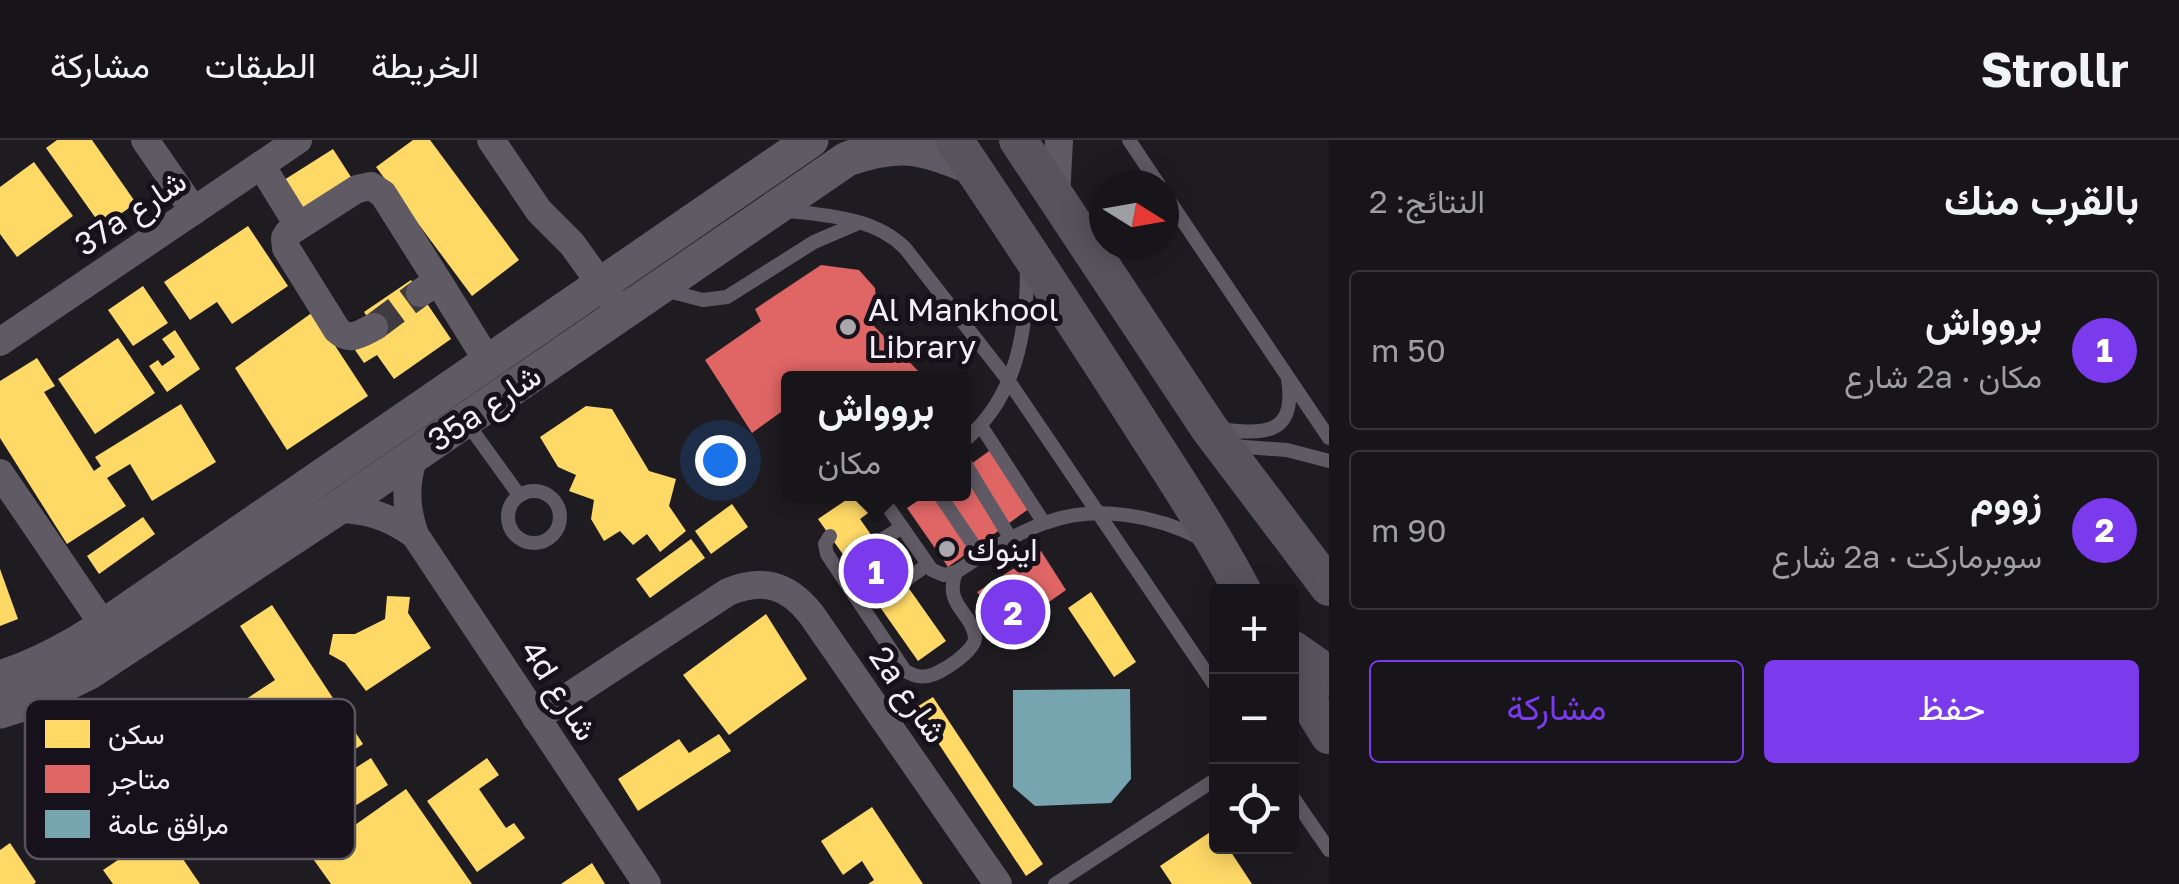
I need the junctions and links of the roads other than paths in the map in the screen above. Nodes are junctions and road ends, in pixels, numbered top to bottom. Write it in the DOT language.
graph roads {
  1 [pos="145,140"];
  2 [pos="298,140"];
  3 [pos="492,140"];
  4 [pos="812,140"];
  5 [pos="1018,140"];
  6 [pos="1128,140"];
  7 [pos="1061,142"];
  8 [pos="973,149"];
  9 [pos="261,165"];
  10 [pos="1149,170"];
  11 [pos="1051,190"];
  12 [pos="773,209"];
  13 [pos="194,211"];
  14 [pos="1179,215"];
  15 [pos="860,223"];
  16 [pos="298,225"];
  17 [pos="1027,248"];
  18 [pos="658,288"];
  19 [pos="602,306"];
  20 [pos="374,327"];
  21 [pos="0,342"];
  22 [pos="489,363"];
  23 [pos="1288,378"];
  24 [pos="1008,380"];
  25 [pos="465,420"];
  26 [pos="982,426"];
  27 [pos="971,435"];
  28 [pos="1215,436"];
  29 [pos="1329,438"];
  30 [pos="414,455"];
  31 [pos="1329,461"];
  32 [pos="0,473"];
  33 [pos="971,473"];
  34 [pos="519,496"];
  35 [pos="884,501"];
  36 [pos="944,501"];
  37 [pos="336,508"];
  38 [pos="1097,514"];
  39 [pos="1044,522"];
  40 [pos="902,528"];
  41 [pos="415,536"];
  42 [pos="830,536"];
  43 [pos="1011,539"];
  44 [pos="877,543"];
  45 [pos="1222,552"];
  46 [pos="981,556"];
  47 [pos="927,565"];
  48 [pos="956,572"];
  49 [pos="904,581"];
  50 [pos="1239,584"];
  51 [pos="1329,587"];
  52 [pos="104,626"];
  53 [pos="1299,655"];
  54 [pos="1209,677"];
  55 [pos="0,678"];
  56 [pos="1329,678"];
  57 [pos="1299,686"];
  58 [pos="35,699"];
  59 [pos="25,703"];
  60 [pos="0,712"];
  61 [pos="536,718"];
  62 [pos="1329,735"];
  63 [pos="1209,784"];
  64 [pos="1299,806"];
  65 [pos="1329,850"];
  66 [pos="646,884"];
  67 [pos="998,884"];
  68 [pos="1055,884"];
  1 -- 13 [label="street"];
  2 -- 9 [label="street, 37a شارع"];
  3 -- 19 [label="street"];
  4 -- 19 [label="street, 35a شارع"];
  5 -- 11 [label="main road"];
  6 -- 10 [label="lane"];
  7 -- 11 [label="street"];
  8 -- 11 [label="main road"];
  8 -- 12 [label="street, 35a شارع"];
  8 -- 17 [label="main road"];
  9 -- 13 [label="street, 37a شارع"];
  9 -- 16 [label="street"];
  11 -- 28 [label="main road"];
  12 -- 15 [label="lane"];
  12 -- 18 [label="street, 35a شارع"];
  13 -- 21 [label="street, 37a شارع"];
  14 -- 23 [label="lane"];
  15 -- 18 [label="lane"];
  15 -- 24 [label="lane"];
  16 -- 20 [label="street"];
  16 -- 22 [label="street"];
  17 -- 24 [label="lane"];
  17 -- 45 [label="main road"];
  18 -- 19 [label="street, 35a شارع"];
  19 -- 22 [label="street, 35a شارع"];
  19 -- 25 [label="street, 35a شارع"];
  22 -- 52 [label="street, 35a شارع"];
  23 -- 28 [label="lane"];
  23 -- 29 [label="lane"];
  24 -- 26 [label="lane"];
  24 -- 38 [label="lane"];
  25 -- 30 [label="street, 35a شارع"];
  25 -- 34 [label="lane"];
  26 -- 27 [label="lane"];
  26 -- 39 [label="lane"];
  28 -- 31 [label="lane"];
  28 -- 51 [label="main road"];
  30 -- 37 [label="street, 35a شارع"];
  30 -- 41 [label="street, 4d شارع"];
  32 -- 52 [label="street"];
  33 -- 43 [label="lane"];
  35 -- 40 [label="lane"];
  36 -- 46 [label="lane"];
  37 -- 41 [label="street, 4d شارع"];
  37 -- 58 [label="street, 35a شارع"];
  38 -- 39 [label="lane"];
  38 -- 45 [label="lane"];
  38 -- 54 [label="lane"];
  39 -- 43 [label="lane"];
  40 -- 44 [label="lane"];
  40 -- 47 [label="lane"];
  41 -- 61 [label="street, 4d شارع"];
  42 -- 48 [label="lane"];
  43 -- 46 [label="lane"];
  45 -- 50 [label="main road"];
  46 -- 48 [label="lane"];
  47 -- 48 [label="lane"];
  47 -- 49 [label="lane"];
  52 -- 55 [label="street, 35a شارع"];
  53 -- 56 [label="main road"];
  57 -- 62 [label="main road"];
  59 -- 60 [label="street, 35a شارع"];
  61 -- 66 [label="street, 4d شارع"];
  61 -- 67 [label="street, 2a شارع"];
  63 -- 68 [label="lane"];
  64 -- 65 [label="lane"];
}
